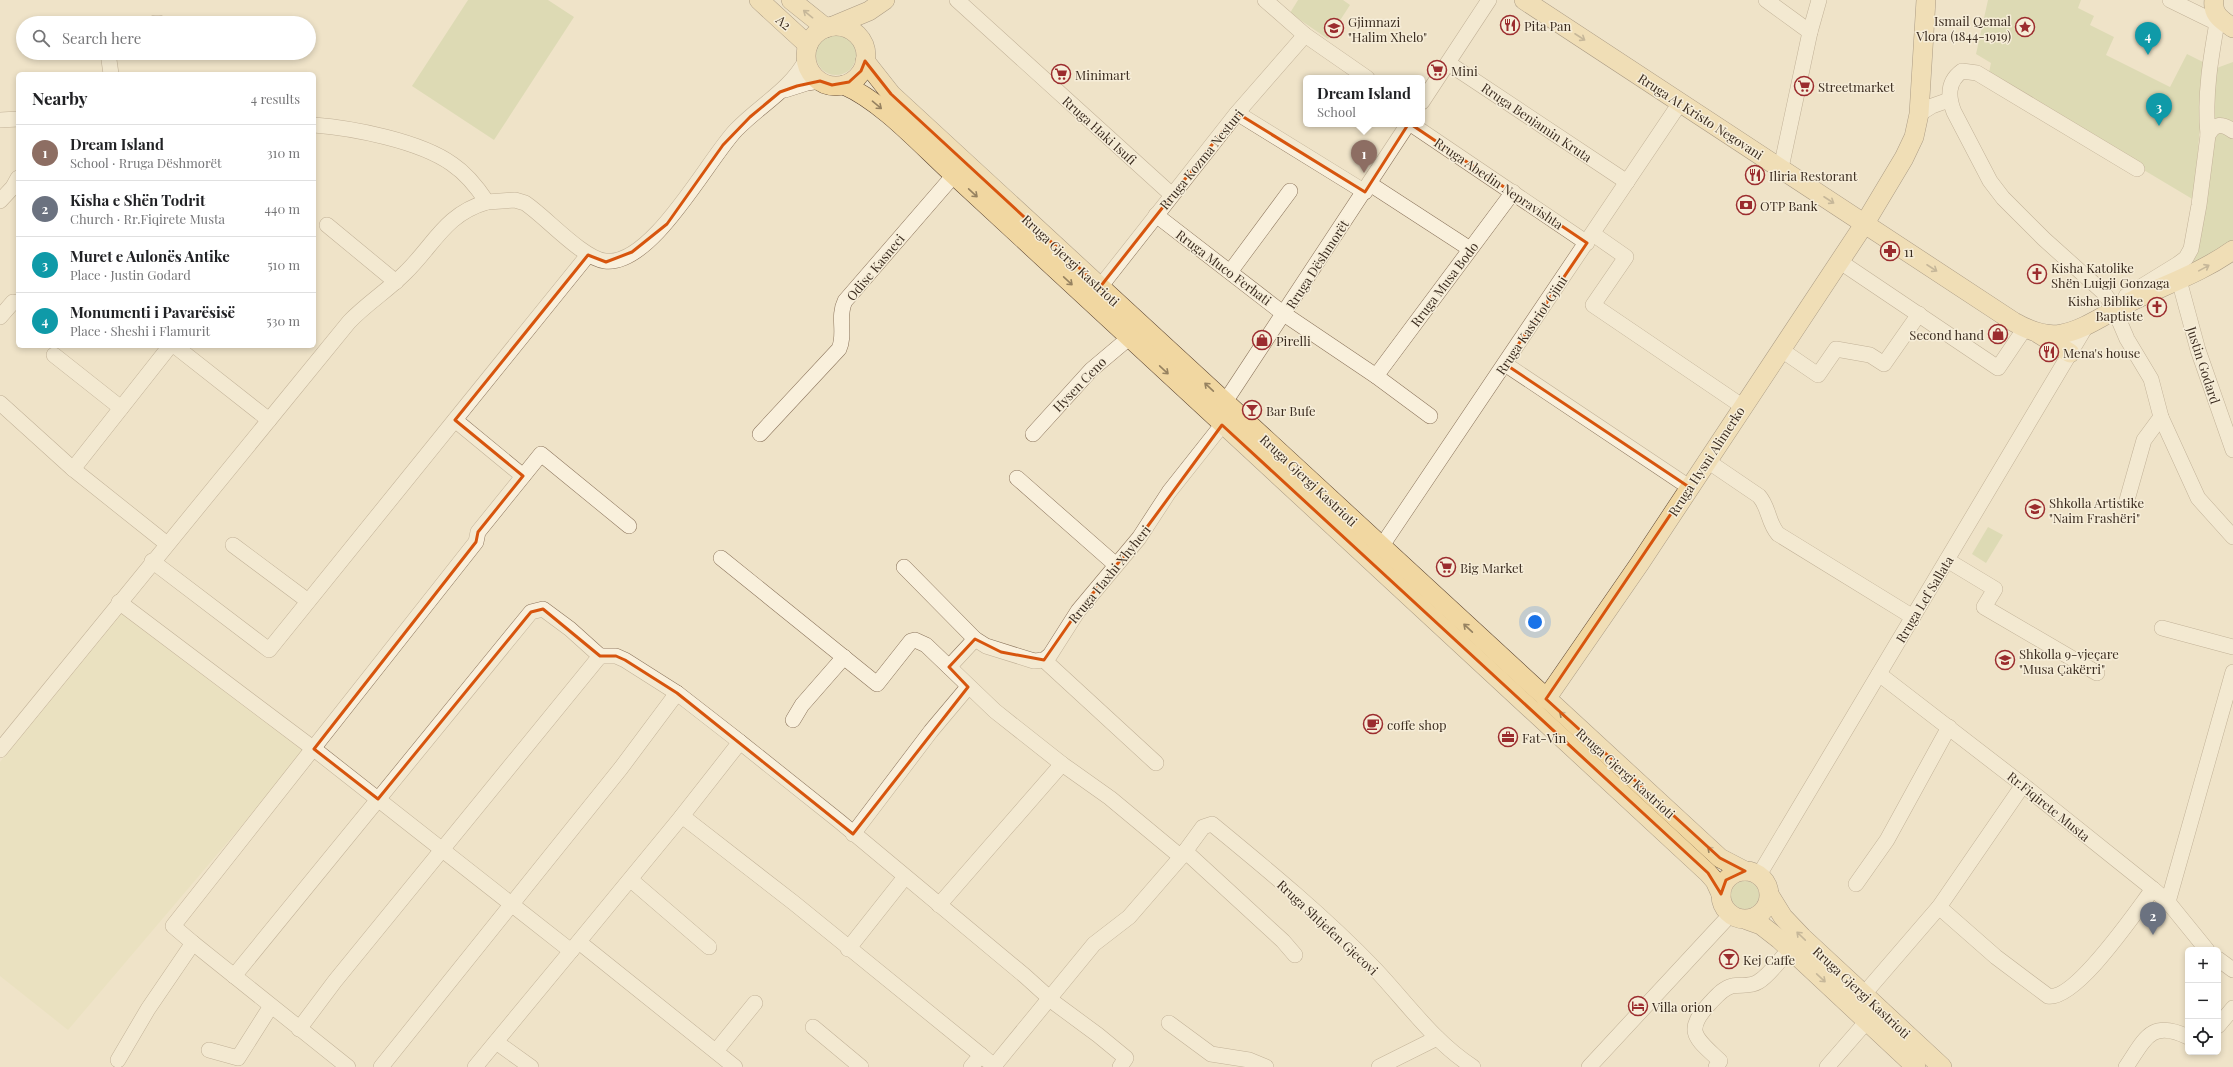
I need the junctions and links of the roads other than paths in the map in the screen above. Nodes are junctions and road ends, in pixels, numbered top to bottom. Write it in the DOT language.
graph roads {
  1 [pos="759,0"];
  2 [pos="791,0"];
  3 [pos="957,0"];
  4 [pos="1265,0"];
  5 [pos="1489,0"];
  6 [pos="1524,0"];
  7 [pos="1766,0"];
  8 [pos="1819,0"];
  9 [pos="1926,0"];
  10 [pos="2170,0"];
  11 [pos="883,2"];
  12 [pos="2220,17"];
  13 [pos="829,27"];
  14 [pos="1810,32"];
  15 [pos="1306,35"];
  16 [pos="807,52"];
  17 [pos="865,55"];
  18 [pos="109,60"];
  19 [pos="1448,63"];
  20 [pos="112,72"];
  21 [pos="1363,75"];
  22 [pos="820,81"];
  23 [pos="844,85"];
  24 [pos="780,92"];
  25 [pos="1425,98"];
  26 [pos="1949,100"];
  27 [pos="1680,102"];
  28 [pos="1237,113"];
  29 [pos="1919,114"];
  30 [pos="16,119"];
  31 [pos="0,120"];
  32 [pos="316,125"];
  33 [pos="1407,127"];
  34 [pos="1414,127"];
  35 [pos="2233,131"];
  36 [pos="2208,135"];
  37 [pos="1780,168"];
  38 [pos="2137,168"];
  39 [pos="954,175"];
  40 [pos="16,182"];
  41 [pos="1627,182"];
  42 [pos="1367,188"];
  43 [pos="1290,191"];
  44 [pos="1513,192"];
  45 [pos="1172,195"];
  46 [pos="0,201"];
  47 [pos="487,202"];
  48 [pos="1156,215"];
  49 [pos="1865,223"];
  50 [pos="328,226"];
  51 [pos="1590,238"];
  52 [pos="1470,249"];
  53 [pos="2233,250"];
  54 [pos="588,255"];
  55 [pos="1839,261"];
  56 [pos="1230,272"];
  57 [pos="2179,280"];
  58 [pos="396,282"];
  59 [pos="1100,287"];
  60 [pos="13,302"];
  61 [pos="2119,305"];
  62 [pos="1284,314"];
  63 [pos="1919,314"];
  64 [pos="0,317"];
  65 [pos="2088,323"];
  66 [pos="2031,330"];
  67 [pos="1129,338"];
  68 [pos="168,348"];
  69 [pos="178,348"];
  70 [pos="1780,349"];
  71 [pos="2070,353"];
  72 [pos="54,355"];
  73 [pos="1505,364"];
  74 [pos="1376,376"];
  75 [pos="1225,402"];
  76 [pos="0,403"];
  77 [pos="1742,406"];
  78 [pos="121,408"];
  79 [pos="1430,416"];
  80 [pos="2161,417"];
  81 [pos="269,420"];
  82 [pos="455,420"];
  83 [pos="1222,425"];
  84 [pos="2230,433"];
  85 [pos="760,434"];
  86 [pos="1033,434"];
  87 [pos="2233,450"];
  88 [pos="1706,460"];
  89 [pos="73,469"];
  90 [pos="523,476"];
  91 [pos="1017,478"];
  92 [pos="1689,487"];
  93 [pos="2127,500"];
  94 [pos="629,526"];
  95 [pos="2233,537"];
  96 [pos="167,544"];
  97 [pos="233,545"];
  98 [pos="1381,547"];
  99 [pos="721,558"];
  100 [pos="1947,560"];
  101 [pos="152,561"];
  102 [pos="1116,565"];
  103 [pos="904,567"];
  104 [pos="308,601"];
  105 [pos="119,602"];
  106 [pos="1913,617"];
  107 [pos="2162,628"];
  108 [pos="975,638"];
  109 [pos="2233,647"];
  110 [pos="600,656"];
  111 [pos="844,657"];
  112 [pos="1044,660"];
  113 [pos="949,667"];
  114 [pos="2233,672"];
  115 [pos="2097,673"];
  116 [pos="1879,674"];
  117 [pos="968,687"];
  118 [pos="678,693"];
  119 [pos="1546,699"];
  120 [pos="793,720"];
  121 [pos="1949,728"];
  122 [pos="740,742"];
  123 [pos="314,749"];
  124 [pos="0,750"];
  125 [pos="1156,763"];
  126 [pos="1062,764"];
  127 [pos="2023,785"];
  128 [pos="378,799"];
  129 [pos="682,816"];
  130 [pos="853,834"];
  131 [pos="442,850"];
  132 [pos="1183,854"];
  133 [pos="1752,873"];
  134 [pos="905,877"];
  135 [pos="631,880"];
  136 [pos="1856,884"];
  137 [pos="2153,889"];
  138 [pos="1721,894"];
  139 [pos="1770,896"];
  140 [pos="2168,902"];
  141 [pos="510,904"];
  142 [pos="939,904"];
  143 [pos="1939,907"];
  144 [pos="1738,917"];
  145 [pos="193,943"];
  146 [pos="575,947"];
  147 [pos="709,947"];
  148 [pos="2205,947"];
  149 [pos="1790,948"];
  150 [pos="848,949"];
  151 [pos="1295,955"];
  152 [pos="2221,961"];
  153 [pos="2233,970"];
  154 [pos="234,976"];
  155 [pos="1864,994"];
  156 [pos="1049,997"];
  157 [pos="755,1003"];
  158 [pos="272,1006"];
  159 [pos="2232,1011"];
  160 [pos="1867,1022"];
  161 [pos="1169,1023"];
  162 [pos="2221,1023"];
  163 [pos="813,1027"];
  164 [pos="299,1029"];
  165 [pos="2185,1036"];
  166 [pos="1437,1038"];
  167 [pos="496,1042"];
  168 [pos="209,1050"];
  169 [pos="716,1051"];
  170 [pos="118,1060"];
  171 [pos="976,1061"];
  172 [pos="994,1066"];
  173 [pos="348,1067"];
  174 [pos="380,1067"];
  175 [pos="476,1067"];
  176 [pos="531,1067"];
  177 [pos="735,1067"];
  178 [pos="861,1067"];
  179 [pos="1120,1067"];
  180 [pos="1266,1067"];
  181 [pos="1379,1067"];
  182 [pos="1473,1067"];
  183 [pos="1589,1067"];
  184 [pos="1716,1067"];
  185 [pos="1827,1067"];
  186 [pos="1916,1067"];
  187 [pos="1942,1067"];
  188 [pos="2126,1067"];
  1 -- 16 [label="main road, A2"];
  13 -- 2 [label="main road, A2, one-way"];
  3 -- 45 [label="street, Rruga Haki Isufi"];
  4 -- 15 [label="street"];
  5 -- 19 [label="street"];
  6 -- 27 [label="main road, Rruga At Kristo Negovani, one-way"];
  7 -- 14 [label="street"];
  8 -- 14 [label="street"];
  9 -- 29 [label="main road, Rruga Hysni Alimerko"];
  10 -- 12 [label="street"];
  11 -- 13 [label="main road"];
  11 -- 17 [label="main road"];
  12 -- 36 [label="street"];
  13 -- 16 [label="main road"];
  13 -- 17 [label="main road"];
  14 -- 37 [label="street"];
  15 -- 21 [label="street"];
  15 -- 28 [label="street, Rruga Kozma Nesturi"];
  16 -- 22 [label="main road"];
  16 -- 24 [label="street"];
  17 -- 23 [label="main road"];
  17 -- 59 [label="main road, Rruga Gjergj Kastrioti"];
  18 -- 20 [label="street"];
  19 -- 25 [label="street"];
  19 -- 41 [label="street, Rruga Benjamin Kruta"];
  22 -- 23 [label="main road"];
  22 -- 24 [label="street"];
  23 -- 39 [label="main road, Rruga Gjergj Kastrioti, one-way"];
  24 -- 54 [label="street"];
  26 -- 29 [label="street"];
  26 -- 38 [label="street"];
  26 -- 61 [label="street"];
  27 -- 37 [label="main road, Rruga At Kristo Negovani"];
  27 -- 41 [label="street, Rruga Kastriot Gjini"];
  28 -- 42 [label="street"];
  28 -- 45 [label="street, Rruga Kozma Nesturi"];
  29 -- 49 [label="main road, Rruga Hysni Alimerko"];
  30 -- 31 [label="street"];
  32 -- 47 [label="street"];
  33 -- 42 [label="street, Rruga Dëshmorët"];
  34 -- 44 [label="street, Rruga Abedin Nepravishta"];
  35 -- 36 [label="street"];
  36 -- 61 [label="street, Rruga At Kristo Negovani"];
  37 -- 49 [label="main road, Rruga At Kristo Negovani, one-way"];
  39 -- 67 [label="main road, Rruga Gjergj Kastrioti, one-way"];
  39 -- 85 [label="street, Odise Kasneci"];
  40 -- 46 [label="street"];
  41 -- 51 [label="street, Rruga Kastriot Gjini"];
  42 -- 52 [label="street"];
  42 -- 62 [label="street, Rruga Dëshmorët"];
  43 -- 56 [label="street"];
  44 -- 51 [label="street, Rruga Abedin Nepravishta"];
  44 -- 52 [label="street, Rruga Musa Bodo"];
  45 -- 48 [label="street, Rruga Kozma Nesturi"];
  47 -- 54 [label="street"];
  47 -- 58 [label="street"];
  48 -- 56 [label="street, Rruga Muco Ferhati"];
  48 -- 59 [label="street, Rruga Kozma Nesturi"];
  49 -- 55 [label="main road, Rruga Hysni Alimerko"];
  49 -- 66 [label="main road, Rruga At Kristo Negovani, one-way"];
  50 -- 58 [label="street"];
  51 -- 73 [label="street, Rruga Kastriot Gjini"];
  51 -- 77 [label="street, Rruga Abedin Nepravishta"];
  52 -- 74 [label="street, Rruga Musa Bodo"];
  57 -- 53 [label="main road, Rruga At Kristo Negovani, one-way"];
  54 -- 82 [label="street"];
  55 -- 63 [label="street"];
  55 -- 70 [label="main road, Rruga Hysni Alimerko"];
  56 -- 62 [label="street, Rruga Muco Ferhati"];
  57 -- 61 [label="main road, Rruga At Kristo Negovani"];
  57 -- 84 [label="street, Justin Godard"];
  58 -- 81 [label="street"];
  75 -- 59 [label="main road, Rruga Gjergj Kastrioti, one-way"];
  60 -- 64 [label="street"];
  61 -- 65 [label="main road, Rruga At Kristo Negovani"];
  61 -- 80 [label="street"];
  62 -- 74 [label="street, Rruga Muco Ferhati"];
  62 -- 75 [label="street, Rruga Dëshmorët"];
  63 -- 66 [label="street"];
  63 -- 70 [label="street"];
  65 -- 66 [label="main road, Rruga At Kristo Negovani"];
  65 -- 71 [label="street, Rruga Lef Sallata"];
  66 -- 71 [label="main road"];
  67 -- 83 [label="main road, Rruga Gjergj Kastrioti, one-way"];
  67 -- 86 [label="street, Hysen Ceno"];
  68 -- 78 [label="street"];
  69 -- 81 [label="street"];
  70 -- 77 [label="main road, Rruga Hysni Alimerko"];
  71 -- 100 [label="street, Rruga Lef Sallata"];
  72 -- 78 [label="street"];
  73 -- 92 [label="street"];
  73 -- 98 [label="street, Rruga Kastriot Gjini"];
  74 -- 79 [label="street, Rruga Muco Ferhati"];
  75 -- 98 [label="main road, Rruga Gjergj Kastrioti"];
  76 -- 89 [label="street"];
  77 -- 88 [label="main road, Rruga Hysni Alimerko"];
  78 -- 89 [label="street"];
  80 -- 93 [label="street"];
  80 -- 95 [label="street"];
  81 -- 96 [label="street"];
  82 -- 90 [label="street"];
  82 -- 104 [label="street"];
  83 -- 102 [label="street, Rruga Haxhi Xhyheri"];
  83 -- 138 [label="main road, Rruga Gjergj Kastrioti"];
  84 -- 87 [label="street, Justin Godard"];
  88 -- 92 [label="main road, Rruga Hysni Alimerko"];
  88 -- 106 [label="street"];
  89 -- 96 [label="street"];
  90 -- 94 [label="street"];
  90 -- 123 [label="street"];
  91 -- 102 [label="street"];
  92 -- 119 [label="main road, Rruga Hysni Alimerko"];
  96 -- 101 [label="street"];
  97 -- 104 [label="street"];
  119 -- 98 [label="main road, Rruga Gjergj Kastrioti, one-way"];
  99 -- 111 [label="street"];
  100 -- 106 [label="street, Rruga Lef Sallata"];
  100 -- 115 [label="street"];
  101 -- 104 [label="street"];
  101 -- 105 [label="street"];
  102 -- 112 [label="street, Rruga Haxhi Xhyheri"];
  103 -- 108 [label="street"];
  105 -- 123 [label="street"];
  105 -- 124 [label="street"];
  106 -- 116 [label="street, Rruga Lef Sallata"];
  107 -- 109 [label="street"];
  108 -- 112 [label="street"];
  108 -- 113 [label="street"];
  110 -- 118 [label="street"];
  110 -- 128 [label="street"];
  110 -- 131 [label="street"];
  111 -- 113 [label="street"];
  111 -- 120 [label="street"];
  112 -- 125 [label="street"];
  113 -- 117 [label="street"];
  114 -- 140 [label="street"];
  116 -- 121 [label="street, Rr.Fiqirete Musta"];
  116 -- 133 [label="street, Rruga Lef Sallata"];
  117 -- 126 [label="street"];
  117 -- 130 [label="street"];
  118 -- 122 [label="street"];
  118 -- 141 [label="street"];
  133 -- 119 [label="main road, Rruga Gjergj Kastrioti, one-way"];
  121 -- 127 [label="street, Rr.Fiqirete Musta"];
  121 -- 136 [label="street"];
  122 -- 129 [label="street"];
  122 -- 130 [label="street"];
  123 -- 128 [label="street"];
  123 -- 145 [label="street"];
  126 -- 132 [label="street"];
  126 -- 142 [label="street"];
  127 -- 137 [label="street, Rr.Fiqirete Musta"];
  127 -- 143 [label="street"];
  128 -- 131 [label="street"];
  128 -- 154 [label="street"];
  129 -- 135 [label="street"];
  129 -- 150 [label="street"];
  130 -- 134 [label="street"];
  131 -- 141 [label="street"];
  131 -- 164 [label="street"];
  132 -- 151 [label="street"];
  132 -- 156 [label="street"];
  132 -- 166 [label="street, Rruga Shtjefen Gjecovi"];
  133 -- 138 [label="main road"];
  133 -- 139 [label="main road"];
  134 -- 142 [label="street"];
  134 -- 150 [label="street"];
  135 -- 146 [label="street"];
  135 -- 147 [label="street"];
  137 -- 140 [label="street, Rr.Fiqirete Musta"];
  137 -- 143 [label="street"];
  138 -- 144 [label="main road"];
  139 -- 144 [label="main road"];
  155 -- 139 [label="main road, Rruga Gjergj Kastrioti, one-way"];
  140 -- 148 [label="street, Rr.Fiqirete Musta"];
  141 -- 146 [label="street"];
  141 -- 174 [label="street"];
  142 -- 156 [label="street"];
  143 -- 155 [label="street"];
  144 -- 149 [label="main road, Rruga Gjergj Kastrioti"];
  144 -- 183 [label="street"];
  145 -- 154 [label="street"];
  145 -- 170 [label="street"];
  146 -- 167 [label="street"];
  146 -- 169 [label="street"];
  149 -- 160 [label="main road, Rruga Gjergj Kastrioti, one-way"];
  149 -- 184 [label="street"];
  150 -- 171 [label="street"];
  152 -- 153 [label="street"];
  154 -- 158 [label="street"];
  155 -- 187 [label="main road, Rruga Gjergj Kastrioti"];
  156 -- 172 [label="street"];
  156 -- 179 [label="street"];
  157 -- 169 [label="street"];
  158 -- 164 [label="street"];
  158 -- 168 [label="street"];
  159 -- 162 [label="street"];
  160 -- 185 [label="street"];
  160 -- 186 [label="main road, Rruga Gjergj Kastrioti"];
  161 -- 180 [label="street"];
  163 -- 178 [label="street"];
  164 -- 173 [label="street"];
  165 -- 188 [label="street"];
  166 -- 181 [label="street"];
  166 -- 182 [label="street, Rruga Shtjefen Gjecovi"];
  167 -- 175 [label="street"];
  167 -- 176 [label="street"];
  169 -- 177 [label="street"];
  171 -- 172 [label="street"];
}
